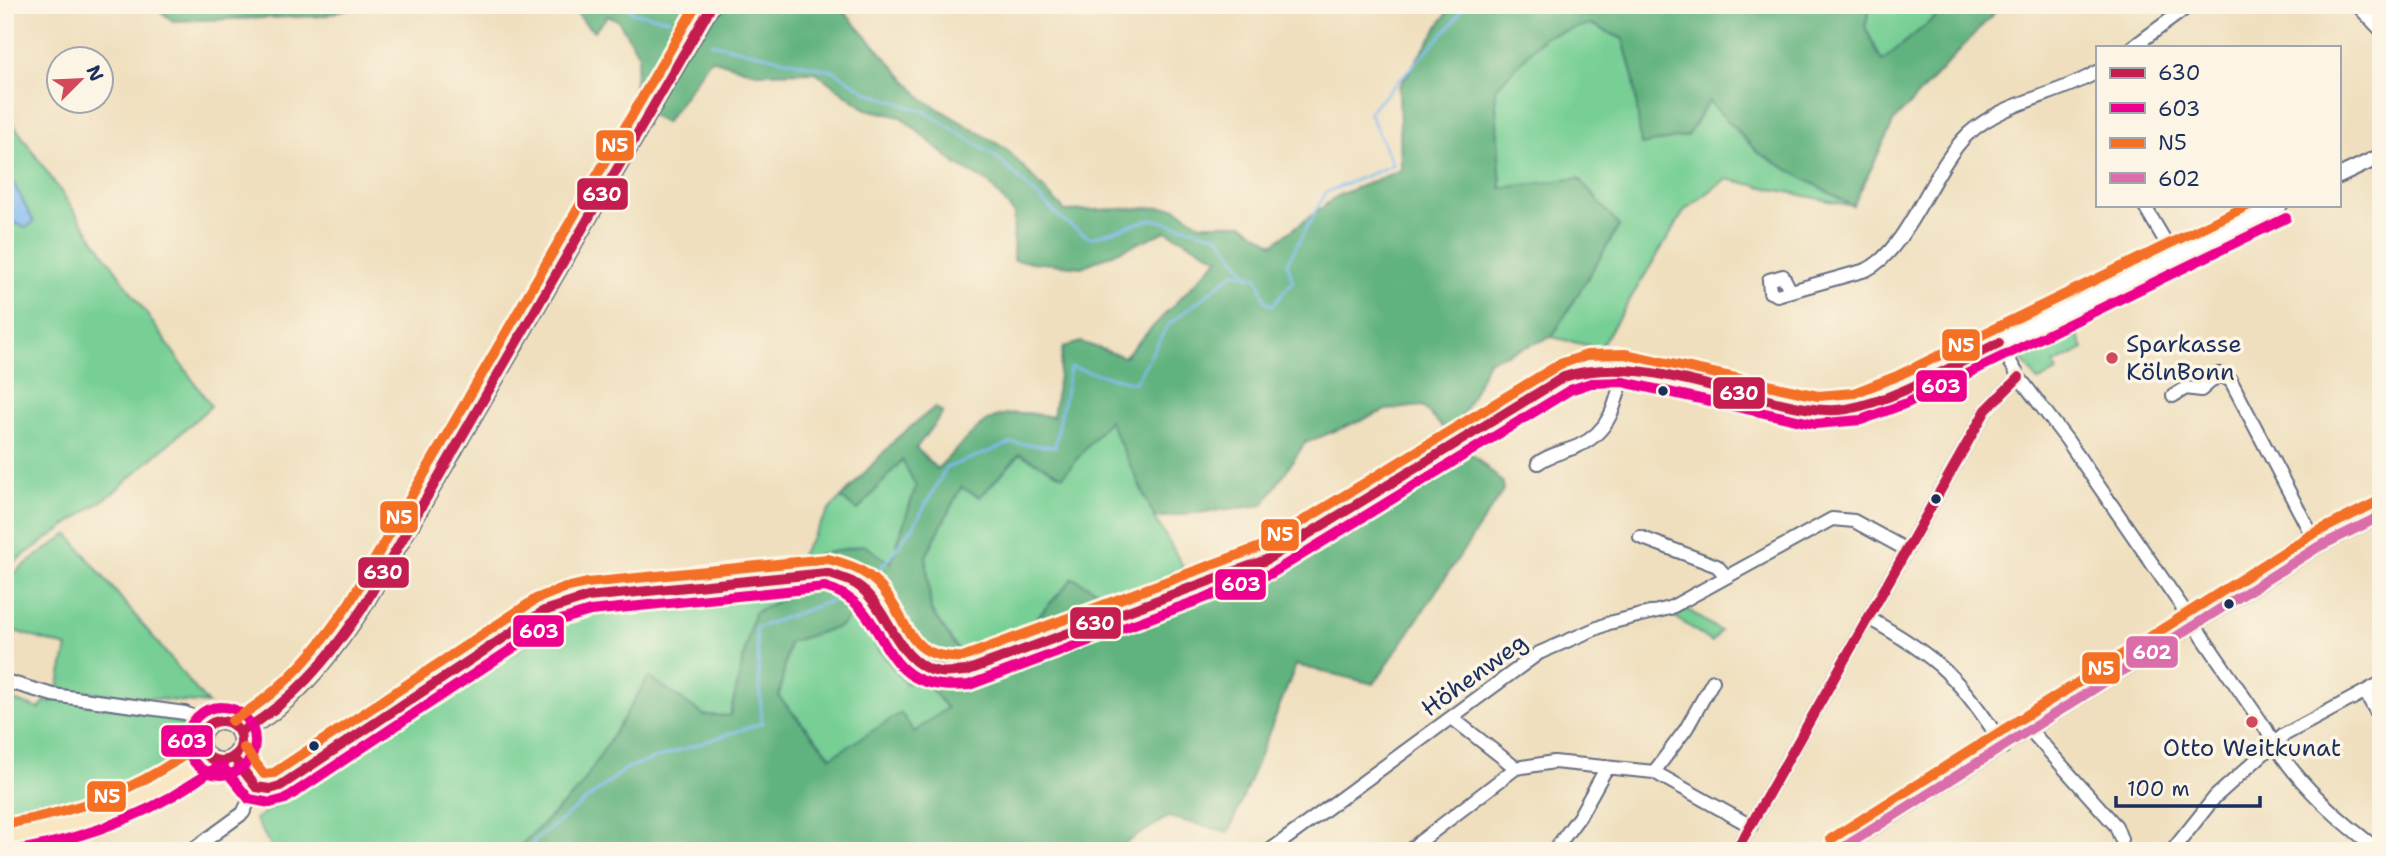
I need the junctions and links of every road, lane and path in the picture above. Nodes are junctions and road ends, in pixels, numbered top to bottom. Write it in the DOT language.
graph roads {
  1 [pos="712,5"];
  2 [pos="2190,5"];
  3 [pos="2357,5"];
  4 [pos="2381,30"];
  5 [pos="2134,46"];
  6 [pos="2096,72"];
  7 [pos="2381,156"];
  8 [pos="2340,176"];
  9 [pos="2145,206"];
  10 [pos="2278,206"];
  11 [pos="2174,256"];
  12 [pos="1790,290"];
  13 [pos="1999,343"];
  14 [pos="1624,368"];
  15 [pos="2019,377"];
  16 [pos="2174,396"];
  17 [pos="1538,463"];
  18 [pos="2381,516"];
  19 [pos="1640,537"];
  20 [pos="2318,547"];
  21 [pos="1907,550"];
  22 [pos="1726,575"];
  23 [pos="1868,618"];
  24 [pos="2196,626"];
  25 [pos="5,681"];
  26 [pos="1713,681"];
  27 [pos="2381,683"];
  28 [pos="2365,692"];
  29 [pos="1452,718"];
  30 [pos="2381,720"];
  31 [pos="206,727"];
  32 [pos="2030,730"];
  33 [pos="239,733"];
  34 [pos="2274,746"];
  35 [pos="2004,747"];
  36 [pos="207,756"];
  37 [pos="233,757"];
  38 [pos="1608,766"];
  39 [pos="1516,768"];
  40 [pos="1654,772"];
  41 [pos="256,787"];
  42 [pos="1751,826"];
  43 [pos="2120,839"];
  44 [pos="14,842"];
  45 [pos="191,851"];
  46 [pos="1269,851"];
  47 [pos="1408,851"];
  48 [pos="1554,851"];
  49 [pos="1736,851"];
  50 [pos="1838,851"];
  51 [pos="2172,851"];
  52 [pos="2380,851"];
  1 -- 33 [label="main road"];
  2 -- 5 [label="street"];
  3 -- 4 [label="street"];
  6 -- 12 [label="street"];
  7 -- 8 [label="street"];
  9 -- 11 [label="street"];
  10 -- 11 [label="street"];
  11 -- 13 [label="street"];
  13 -- 14 [label="street"];
  13 -- 15 [label="street"];
  14 -- 17 [label="street"];
  14 -- 41 [label="street"];
  15 -- 21 [label="street"];
  15 -- 24 [label="street"];
  16 -- 20 [label="street"];
  18 -- 20 [label="street"];
  19 -- 22 [label="street"];
  20 -- 24 [label="street"];
  21 -- 22 [label="street, Höhenweg"];
  21 -- 23 [label="street"];
  22 -- 29 [label="street, Höhenweg"];
  23 -- 35 [label="street"];
  23 -- 42 [label="street"];
  24 -- 32 [label="street"];
  24 -- 34 [label="street"];
  25 -- 31 [label="street"];
  26 -- 40 [label="street"];
  27 -- 28 [label="street"];
  28 -- 30 [label="street"];
  28 -- 34 [label="street"];
  29 -- 39 [label="street"];
  29 -- 46 [label="street, Höhenweg"];
  31 -- 33 [label="main road"];
  31 -- 36 [label="main road"];
  32 -- 35 [label="street"];
  32 -- 43 [label="street"];
  33 -- 37 [label="main road"];
  34 -- 51 [label="street"];
  34 -- 52 [label="street"];
  35 -- 50 [label="street"];
  36 -- 37 [label="main road"];
  36 -- 44 [label="main road"];
  37 -- 41 [label="street"];
  38 -- 39 [label="street"];
  38 -- 40 [label="street"];
  38 -- 48 [label="street"];
  39 -- 47 [label="street"];
  40 -- 42 [label="street"];
  41 -- 45 [label="street"];
  42 -- 49 [label="street"];
}
